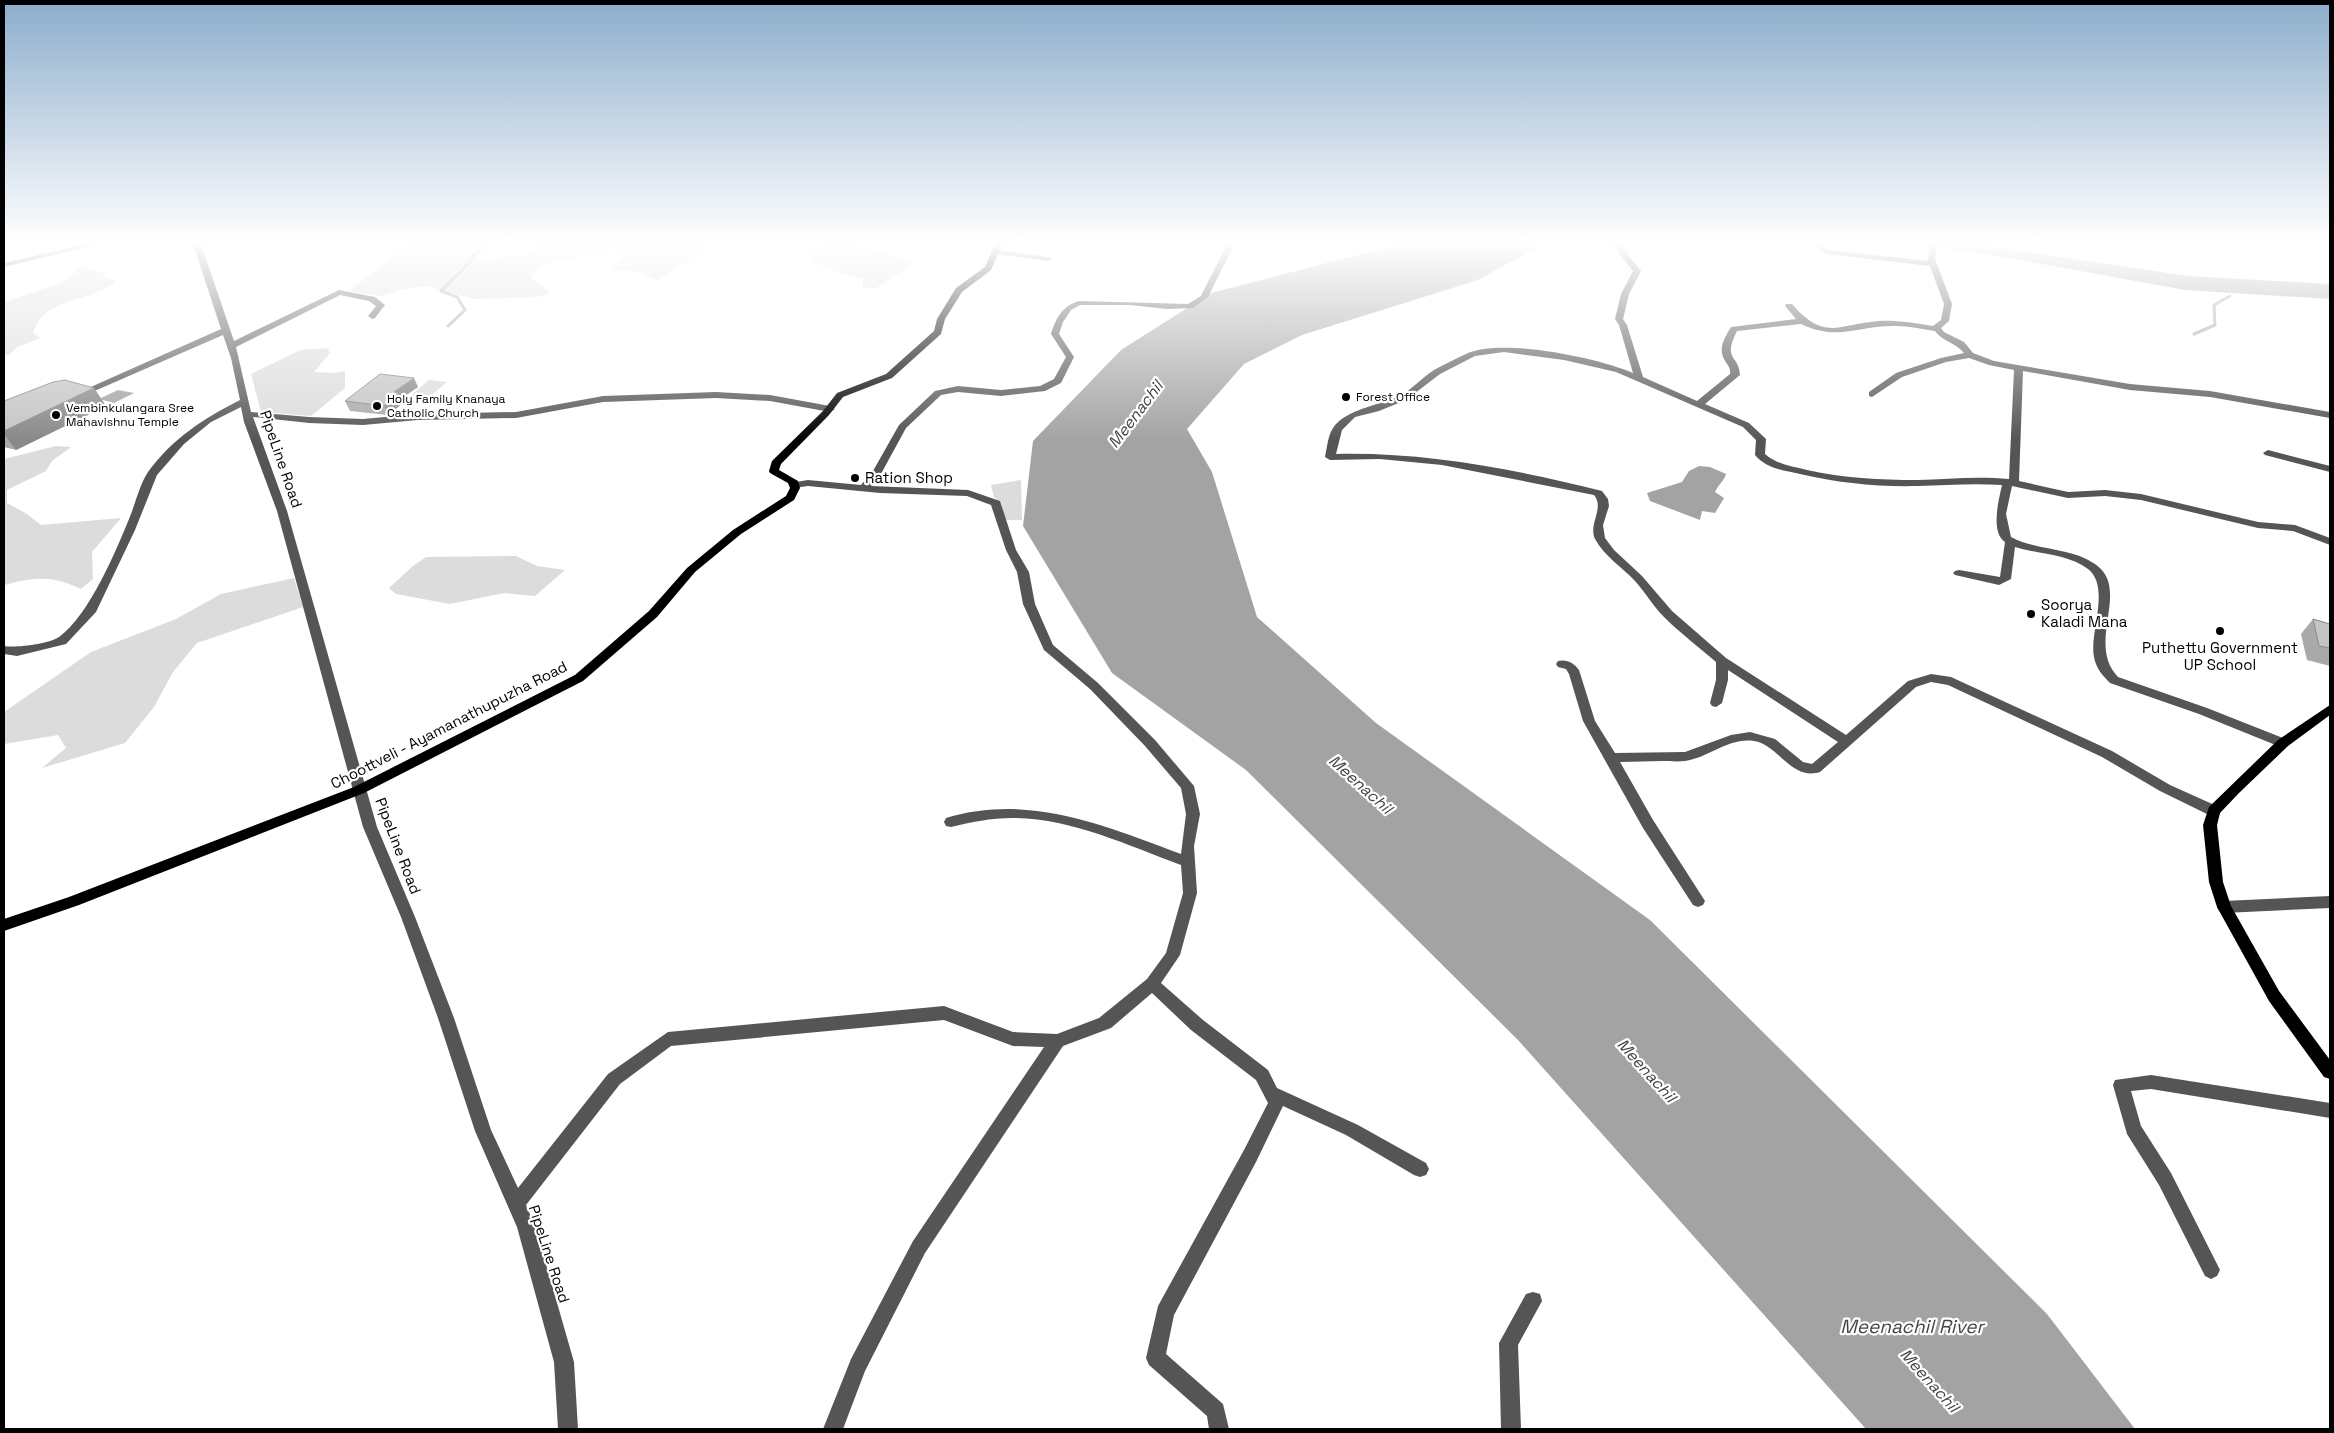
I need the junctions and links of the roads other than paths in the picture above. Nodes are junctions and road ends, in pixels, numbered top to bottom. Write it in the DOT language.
graph roads {
  1 [pos="217,308"];
  2 [pos="307,308"];
  3 [pos="379,308"];
  4 [pos="948,308"];
  5 [pos="1068,308"];
  6 [pos="1622,308"];
  7 [pos="1791,308"];
  8 [pos="1947,308"];
  9 [pos="372,316"];
  10 [pos="1802,321"];
  11 [pos="1937,329"];
  12 [pos="224,332"];
  13 [pos="230,346"];
  14 [pos="1970,355"];
  15 [pos="2019,367"];
  16 [pos="1639,379"];
  17 [pos="1872,394"];
  18 [pos="72,395"];
  19 [pos="1699,404"];
  20 [pos="246,408"];
  21 [pos="830,409"];
  22 [pos="2330,414"];
  23 [pos="2268,453"];
  24 [pos="2330,469"];
  25 [pos="2011,482"];
  26 [pos="794,485"];
  27 [pos="864,488"];
  28 [pos="2010,542"];
  29 [pos="2330,542"];
  30 [pos="1959,574"];
  31 [pos="4,650"];
  32 [pos="1722,661"];
  33 [pos="1562,664"];
  34 [pos="1716,703"];
  35 [pos="2330,711"];
  36 [pos="1847,742"];
  37 [pos="2283,743"];
  38 [pos="1611,758"];
  39 [pos="359,790"];
  40 [pos="2214,811"];
  41 [pos="951,822"];
  42 [pos="1188,862"];
  43 [pos="1698,901"];
  44 [pos="2330,902"];
  45 [pos="2224,907"];
  46 [pos="4,924"];
  47 [pos="1152,984"];
  48 [pos="1057,1041"];
  49 [pos="2330,1072"];
  50 [pos="1271,1093"];
  51 [pos="2330,1110"];
  52 [pos="1420,1169"];
  53 [pos="516,1204"];
  54 [pos="2211,1270"];
  55 [pos="1533,1301"];
  56 [pos="568,1429"];
  57 [pos="833,1429"];
  58 [pos="1219,1429"];
  59 [pos="1511,1429"];
  1 -- 12 [label="street, PipeLine Road"];
  2 -- 13 [label="street"];
  3 -- 9 [label="street"];
  4 -- 21 [label="main road"];
  5 -- 27 [label="street"];
  6 -- 16 [label="street"];
  7 -- 10 [label="street"];
  8 -- 11 [label="street"];
  10 -- 11 [label="street"];
  10 -- 19 [label="street"];
  11 -- 14 [label="street"];
  12 -- 13 [label="street, PipeLine Road"];
  12 -- 18 [label="street"];
  13 -- 20 [label="street, PipeLine Road"];
  14 -- 15 [label="street"];
  14 -- 17 [label="street"];
  15 -- 22 [label="street"];
  15 -- 25 [label="street"];
  16 -- 19 [label="street"];
  16 -- 32 [label="street"];
  19 -- 25 [label="street"];
  20 -- 21 [label="street"];
  20 -- 31 [label="street"];
  20 -- 39 [label="street, PipeLine Road"];
  21 -- 26 [label="main road"];
  23 -- 24 [label="street"];
  25 -- 28 [label="street"];
  25 -- 29 [label="street"];
  26 -- 27 [label="street"];
  26 -- 39 [label="main road, Choottveli - Ayamanathupuzha Road"];
  27 -- 42 [label="street"];
  28 -- 30 [label="street"];
  28 -- 37 [label="street"];
  32 -- 34 [label="street"];
  32 -- 36 [label="street"];
  33 -- 38 [label="street"];
  35 -- 37 [label="main road"];
  36 -- 38 [label="street"];
  36 -- 40 [label="street"];
  37 -- 40 [label="main road"];
  38 -- 43 [label="street"];
  39 -- 46 [label="main road, Choottveli - Ayamanathupuzha Road"];
  39 -- 53 [label="street, PipeLine Road"];
  40 -- 45 [label="main road"];
  41 -- 42 [label="street"];
  42 -- 47 [label="street"];
  44 -- 45 [label="street"];
  45 -- 49 [label="main road"];
  47 -- 48 [label="street"];
  47 -- 50 [label="street"];
  48 -- 53 [label="street"];
  48 -- 57 [label="street"];
  50 -- 52 [label="street"];
  50 -- 58 [label="street"];
  51 -- 54 [label="street"];
  53 -- 56 [label="street, PipeLine Road"];
  55 -- 59 [label="street"];
}
